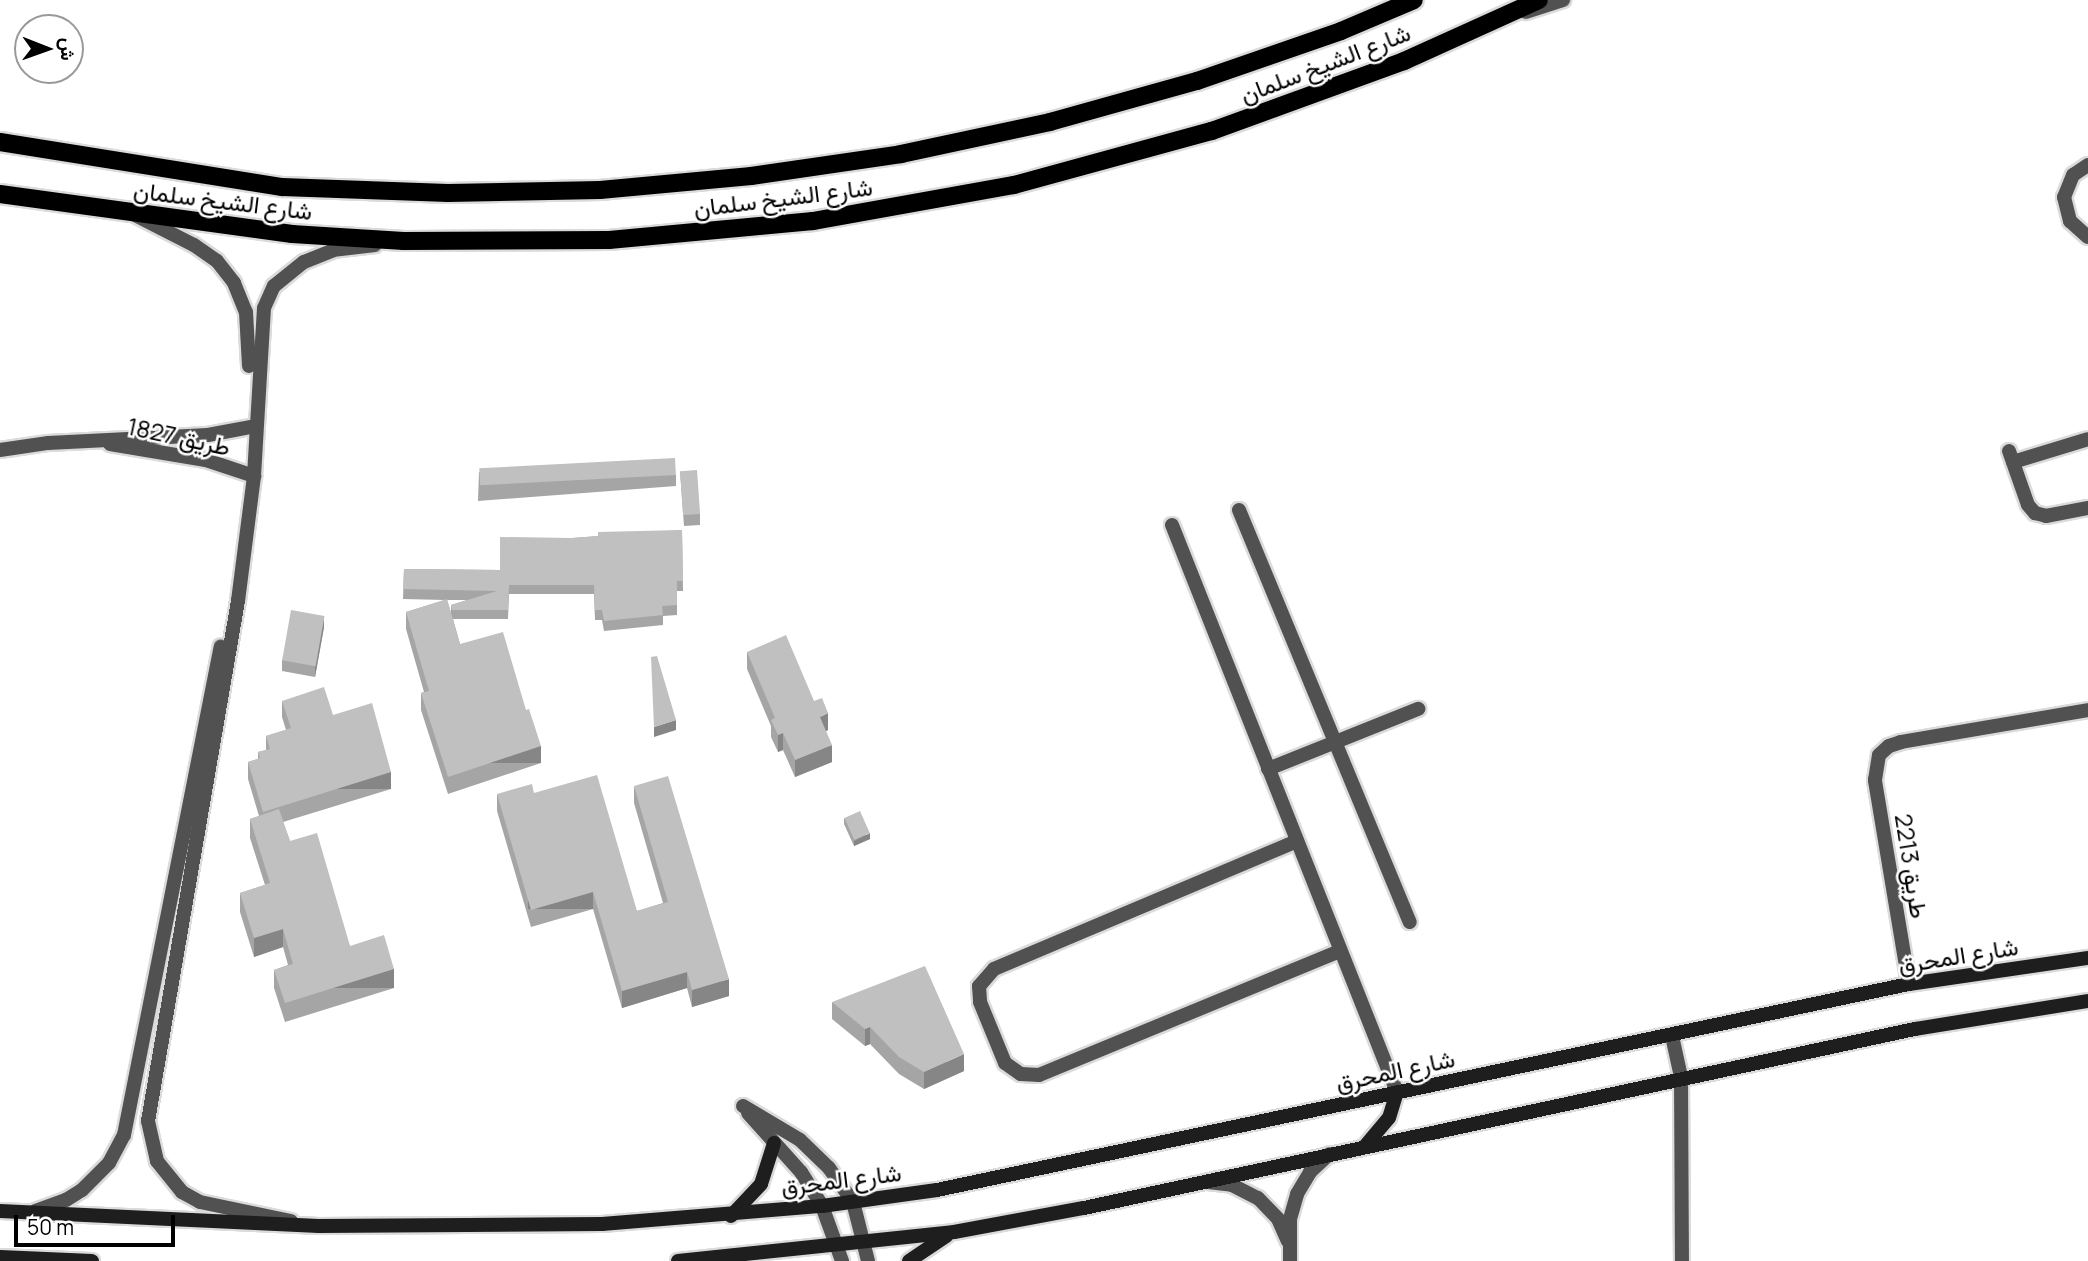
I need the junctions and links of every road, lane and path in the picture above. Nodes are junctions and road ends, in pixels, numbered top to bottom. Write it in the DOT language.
graph roads {
  1 [pos="1414,0"];
  2 [pos="1539,0"];
  3 [pos="1563,0"];
  4 [pos="1498,20"];
  5 [pos="0,142"];
  6 [pos="2088,165"];
  7 [pos="0,194"];
  8 [pos="134,215"];
  9 [pos="2088,236"];
  10 [pos="404,241"];
  11 [pos="251,427"];
  12 [pos="2088,439"];
  13 [pos="95,441"];
  14 [pos="0,450"];
  15 [pos="249,475"];
  16 [pos="2088,508"];
  17 [pos="1239,510"];
  18 [pos="1171,525"];
  19 [pos="1418,709"];
  20 [pos="2088,710"];
  21 [pos="1336,742"];
  22 [pos="1268,769"];
  23 [pos="1297,841"];
  24 [pos="1410,922"];
  25 [pos="1340,951"];
  26 [pos="2088,958"];
  27 [pos="1909,985"];
  28 [pos="2088,1001"];
  29 [pos="1672,1036"];
  30 [pos="1681,1077"];
  31 [pos="1397,1093"];
  32 [pos="774,1143"];
  33 [pos="1365,1146"];
  34 [pos="1329,1154"];
  35 [pos="1204,1181"];
  36 [pos="853,1202"];
  37 [pos="822,1206"];
  38 [pos="0,1211"];
  39 [pos="30,1212"];
  40 [pos="731,1216"];
  41 [pos="319,1226"];
  42 [pos="954,1232"];
  43 [pos="866,1241"];
  44 [pos="838,1244"];
  45 [pos="1290,1245"];
  46 [pos="0,1257"];
  47 [pos="720,1259"];
  48 [pos="92,1261"];
  49 [pos="678,1261"];
  50 [pos="842,1261"];
  51 [pos="868,1261"];
  52 [pos="909,1261"];
  53 [pos="1290,1261"];
  54 [pos="1682,1261"];
  1 -- 5 [label="main road, شارع الشيخ سلمان"];
  2 -- 4 [label="main road, شارع الشيخ سلمان"];
  3 -- 4 [label="street"];
  4 -- 10 [label="main road, شارع الشيخ سلمان"];
  6 -- 9 [label="street"];
  7 -- 8 [label="main road, شارع الشيخ سلمان"];
  8 -- 10 [label="main road, شارع الشيخ سلمان"];
  8 -- 11 [label="street"];
  10 -- 11 [label="street"];
  11 -- 13 [label="street, طريق 1827"];
  11 -- 15 [label="street"];
  12 -- 16 [label="street"];
  13 -- 14 [label="street, طريق 1827"];
  13 -- 15 [label="street, طريق 1827"];
  15 -- 39 [label="street"];
  15 -- 41 [label="street"];
  17 -- 21 [label="street"];
  18 -- 22 [label="street"];
  19 -- 21 [label="street"];
  20 -- 27 [label="street, طريق 2213"];
  21 -- 22 [label="street"];
  21 -- 24 [label="street"];
  22 -- 23 [label="street"];
  23 -- 25 [label="street"];
  23 -- 25 [label="street"];
  25 -- 31 [label="street"];
  26 -- 27 [label="main road, شارع المحرق"];
  27 -- 29 [label="main road, شارع المحرق"];
  28 -- 30 [label="main road"];
  29 -- 30 [label="street"];
  29 -- 31 [label="main road, شارع المحرق"];
  30 -- 33 [label="main road"];
  30 -- 54 [label="street"];
  31 -- 33 [label="main road"];
  31 -- 36 [label="main road, شارع المحرق"];
  32 -- 36 [label="street"];
  32 -- 37 [label="street"];
  32 -- 40 [label="main road"];
  33 -- 34 [label="main road"];
  34 -- 35 [label="main road"];
  34 -- 45 [label="street"];
  35 -- 42 [label="main road"];
  35 -- 45 [label="street"];
  36 -- 37 [label="main road, شارع المحرق"];
  36 -- 43 [label="street"];
  37 -- 40 [label="main road, شارع المحرق"];
  37 -- 44 [label="street"];
  38 -- 39 [label="main road, شارع المحرق"];
  39 -- 41 [label="main road, شارع المحرق"];
  40 -- 41 [label="main road, شارع المحرق"];
  42 -- 43 [label="main road"];
  42 -- 52 [label="main road"];
  43 -- 44 [label="main road"];
  43 -- 51 [label="street"];
  44 -- 47 [label="main road"];
  44 -- 50 [label="street"];
  45 -- 53 [label="street"];
  46 -- 48 [label="main road"];
  47 -- 49 [label="main road"];
}
